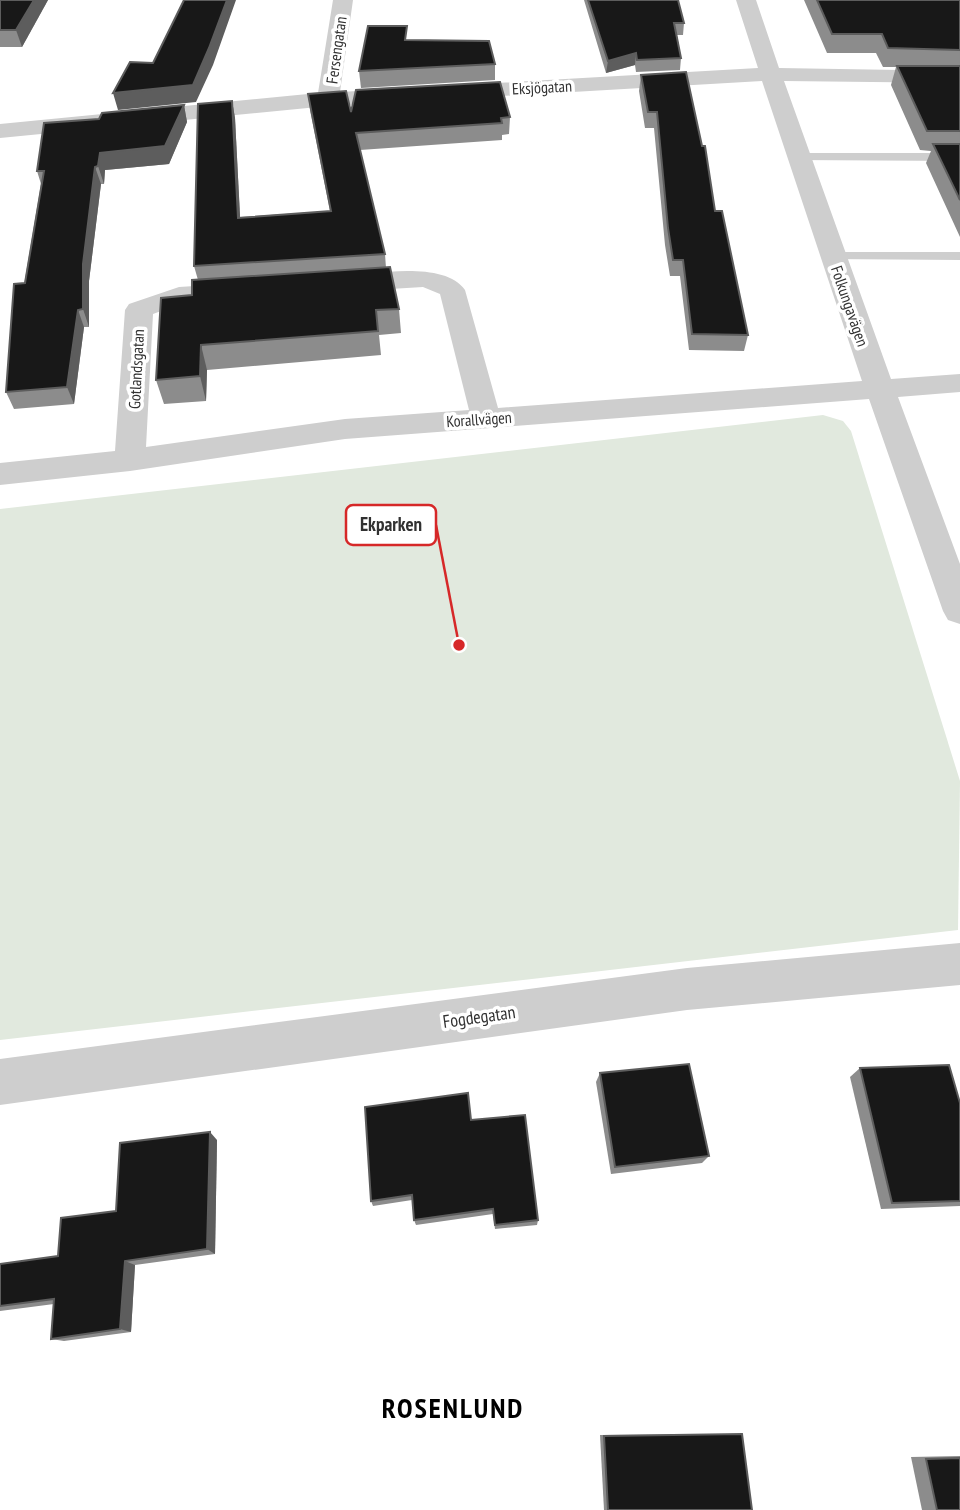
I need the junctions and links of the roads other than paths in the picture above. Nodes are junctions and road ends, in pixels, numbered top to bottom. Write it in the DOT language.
graph roads {
  1 [pos="343,0"];
  2 [pos="746,0"];
  3 [pos="771,74"];
  4 [pos="960,77"];
  5 [pos="328,99"];
  6 [pos="0,131"];
  7 [pos="799,157"];
  8 [pos="960,157"];
  9 [pos="832,256"];
  10 [pos="960,256"];
  11 [pos="317,286"];
  12 [pos="262,290"];
  13 [pos="960,383"];
  14 [pos="880,390"];
  15 [pos="486,418"];
  16 [pos="130,460"];
  17 [pos="0,474"];
  18 [pos="960,611"];
  19 [pos="960,964"];
  20 [pos="0,1082"];
  1 -- 5 [label="street, Fersengatan"];
  2 -- 3 [label="street, Folkungavägen"];
  3 -- 4 [label="street, Eksjögatan"];
  3 -- 5 [label="street, Eksjögatan"];
  3 -- 7 [label="street, Folkungavägen"];
  5 -- 6 [label="street, Eksjögatan"];
  7 -- 8 [label="lane"];
  7 -- 9 [label="street, Folkungavägen"];
  9 -- 10 [label="lane"];
  9 -- 14 [label="street, Folkungavägen"];
  11 -- 15 [label="street"];
  12 -- 16 [label="street, Gotlandsgatan"];
  13 -- 14 [label="street, Korallvägen"];
  14 -- 15 [label="street, Korallvägen"];
  14 -- 18 [label="street, Folkungavägen"];
  15 -- 16 [label="street, Korallvägen"];
  16 -- 17 [label="street, Korallvägen"];
  19 -- 20 [label="street, Fogdegatan"];
}
